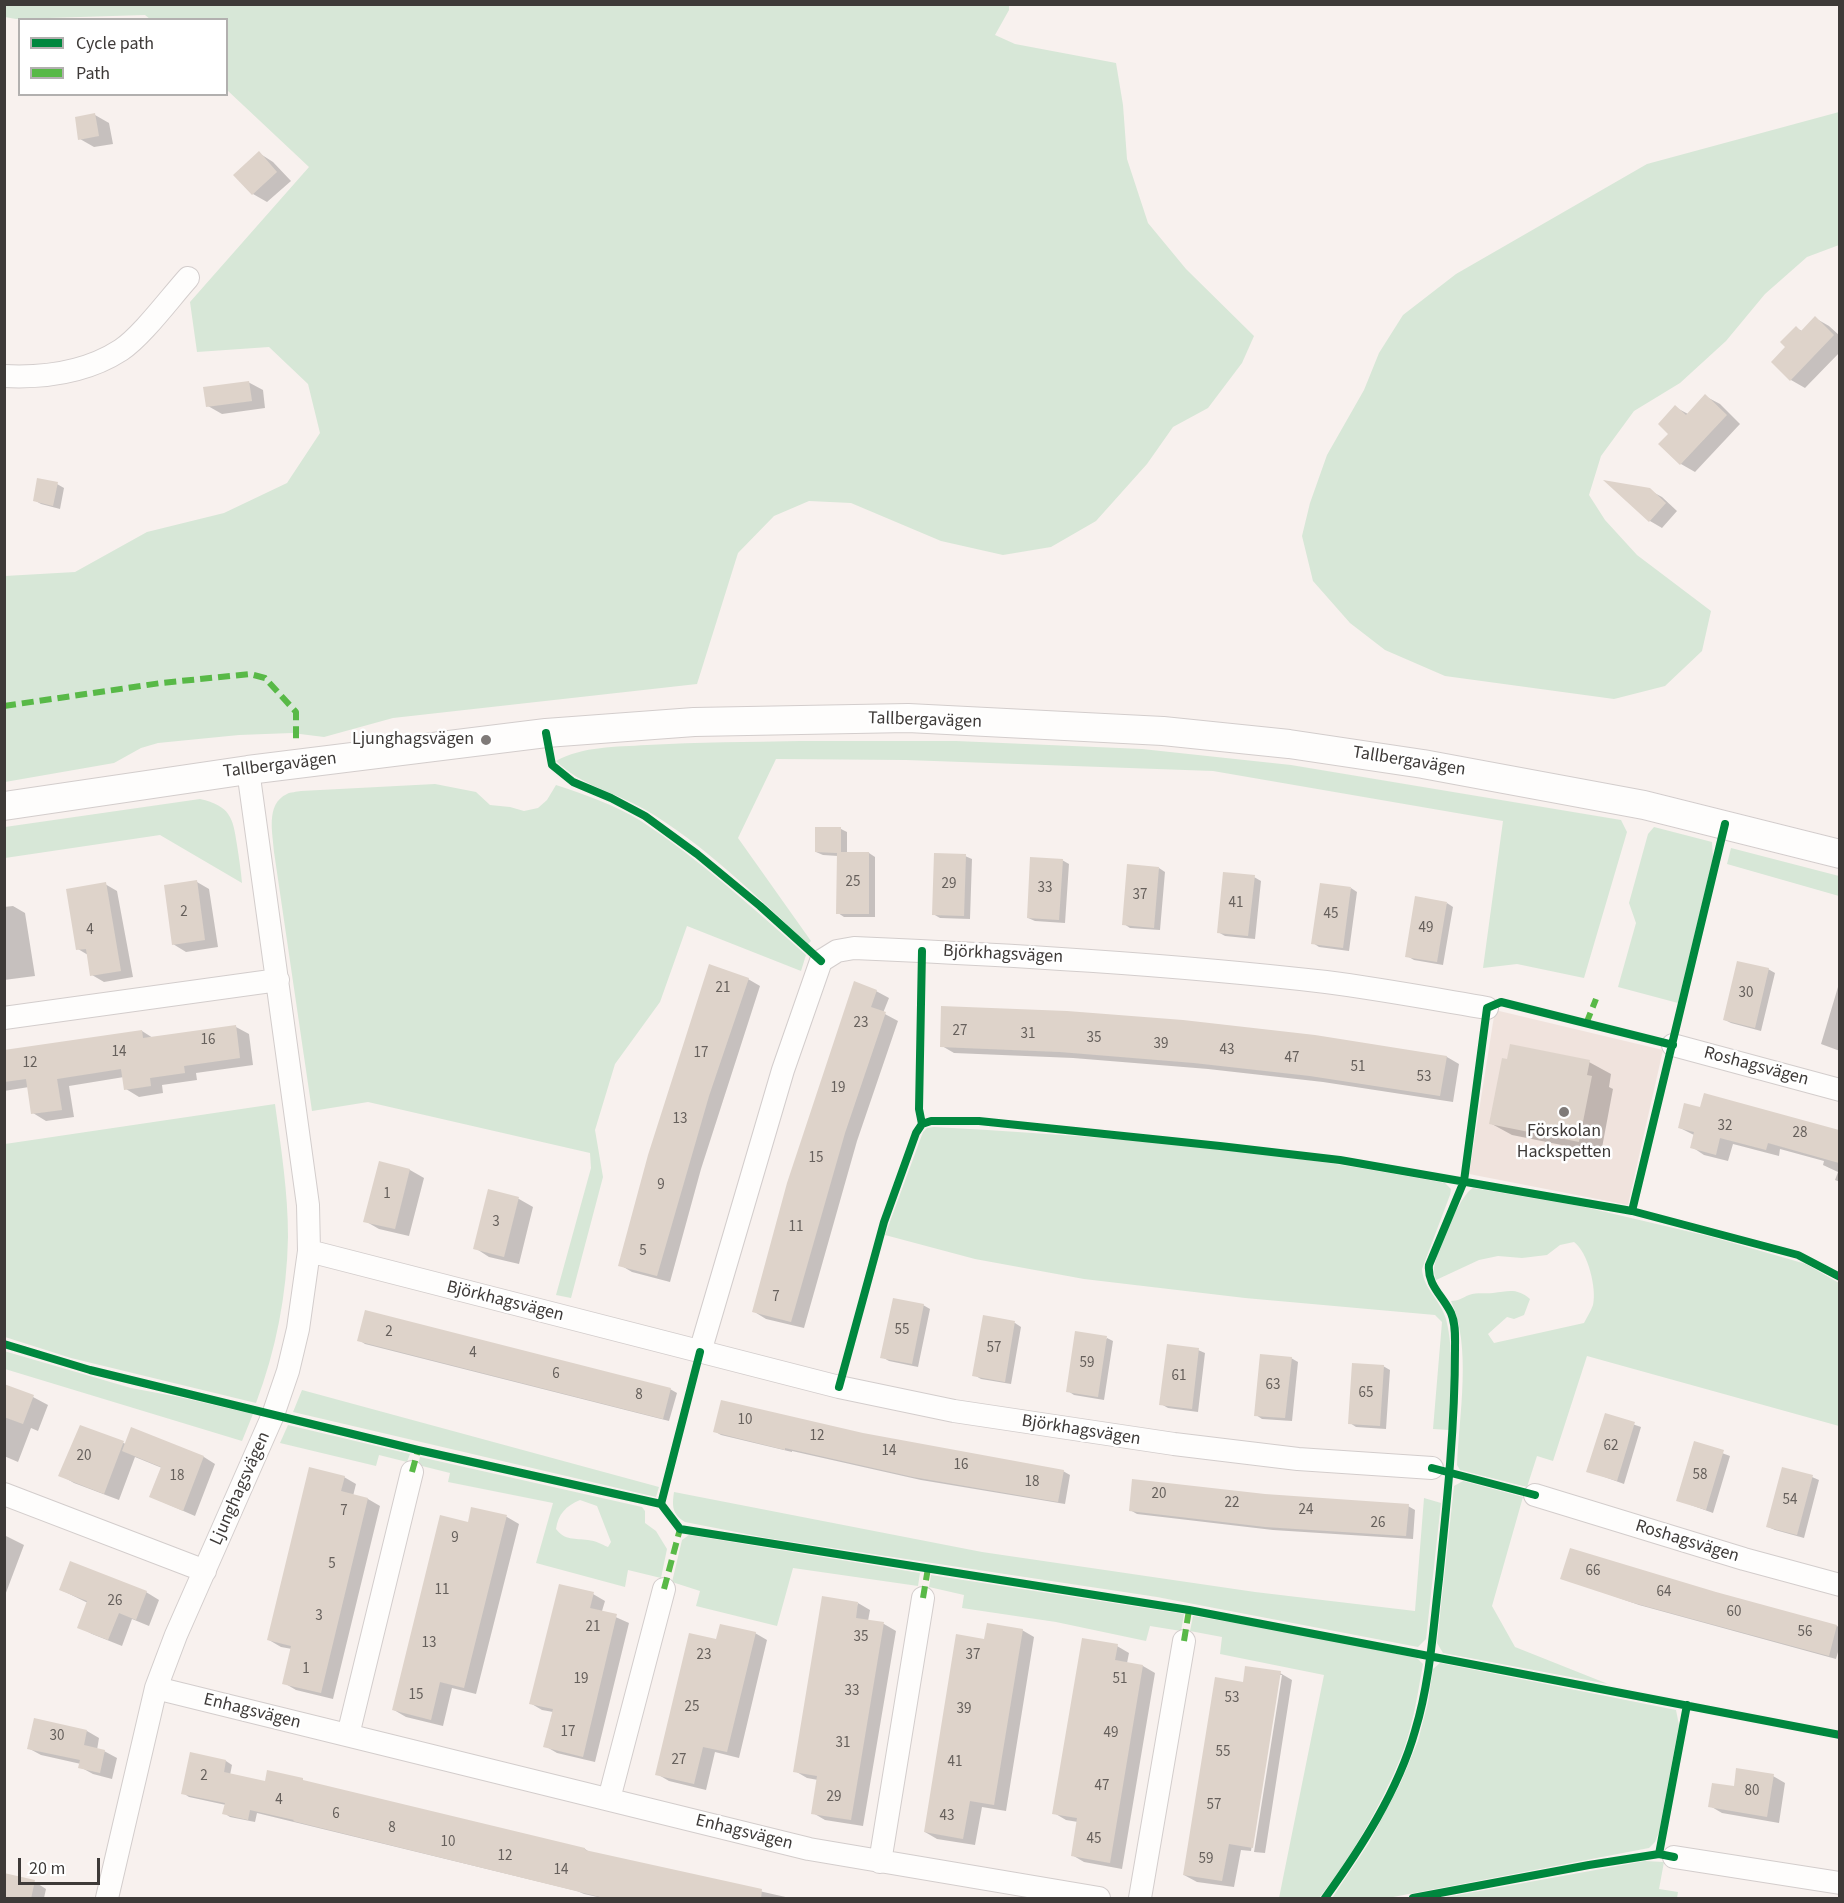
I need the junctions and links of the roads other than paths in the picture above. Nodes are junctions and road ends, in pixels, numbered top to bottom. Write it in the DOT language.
graph roads {
  1 [pos="188,278"];
  2 [pos="4,376"];
  3 [pos="248,770"];
  4 [pos="4,806"];
  5 [pos="1839,854"];
  6 [pos="278,980"];
  7 [pos="1487,1008"];
  8 [pos="4,1018"];
  9 [pos="1673,1045"];
  10 [pos="1839,1090"];
  11 [pos="309,1251"];
  12 [pos="700,1352"];
  13 [pos="1432,1468"];
  14 [pos="412,1472"];
  15 [pos="4,1494"];
  16 [pos="1535,1495"];
  17 [pos="205,1571"];
  18 [pos="1839,1585"];
  19 [pos="664,1589"];
  20 [pos="923,1598"];
  21 [pos="1184,1641"];
  22 [pos="156,1688"];
  23 [pos="348,1735"];
  24 [pos="609,1798"];
  25 [pos="1674,1857"];
  26 [pos="880,1862"];
  27 [pos="1839,1883"];
  28 [pos="107,1899"];
  29 [pos="1099,1899"];
  30 [pos="1140,1899"];
  1 -- 2 [label="street"];
  3 -- 4 [label="street, Tallbergavägen"];
  3 -- 5 [label="street, Tallbergavägen"];
  3 -- 6 [label="street, Ljunghagsvägen"];
  6 -- 8 [label="street"];
  6 -- 11 [label="street, Ljunghagsvägen"];
  7 -- 12 [label="street, Björkhagsvägen"];
  9 -- 10 [label="street, Roshagsvägen"];
  11 -- 12 [label="street, Björkhagsvägen"];
  11 -- 17 [label="street, Ljunghagsvägen"];
  12 -- 13 [label="street, Björkhagsvägen"];
  14 -- 23 [label="street"];
  15 -- 17 [label="street"];
  16 -- 18 [label="street, Roshagsvägen"];
  17 -- 22 [label="street, Ljunghagsvägen"];
  19 -- 24 [label="street"];
  20 -- 26 [label="street"];
  21 -- 30 [label="street"];
  22 -- 23 [label="street, Enhagsvägen"];
  22 -- 28 [label="street, Ljunghagsvägen"];
  23 -- 24 [label="street, Enhagsvägen"];
  24 -- 26 [label="street, Enhagsvägen"];
  25 -- 27 [label="street"];
  26 -- 29 [label="street, Enhagsvägen"];
}
